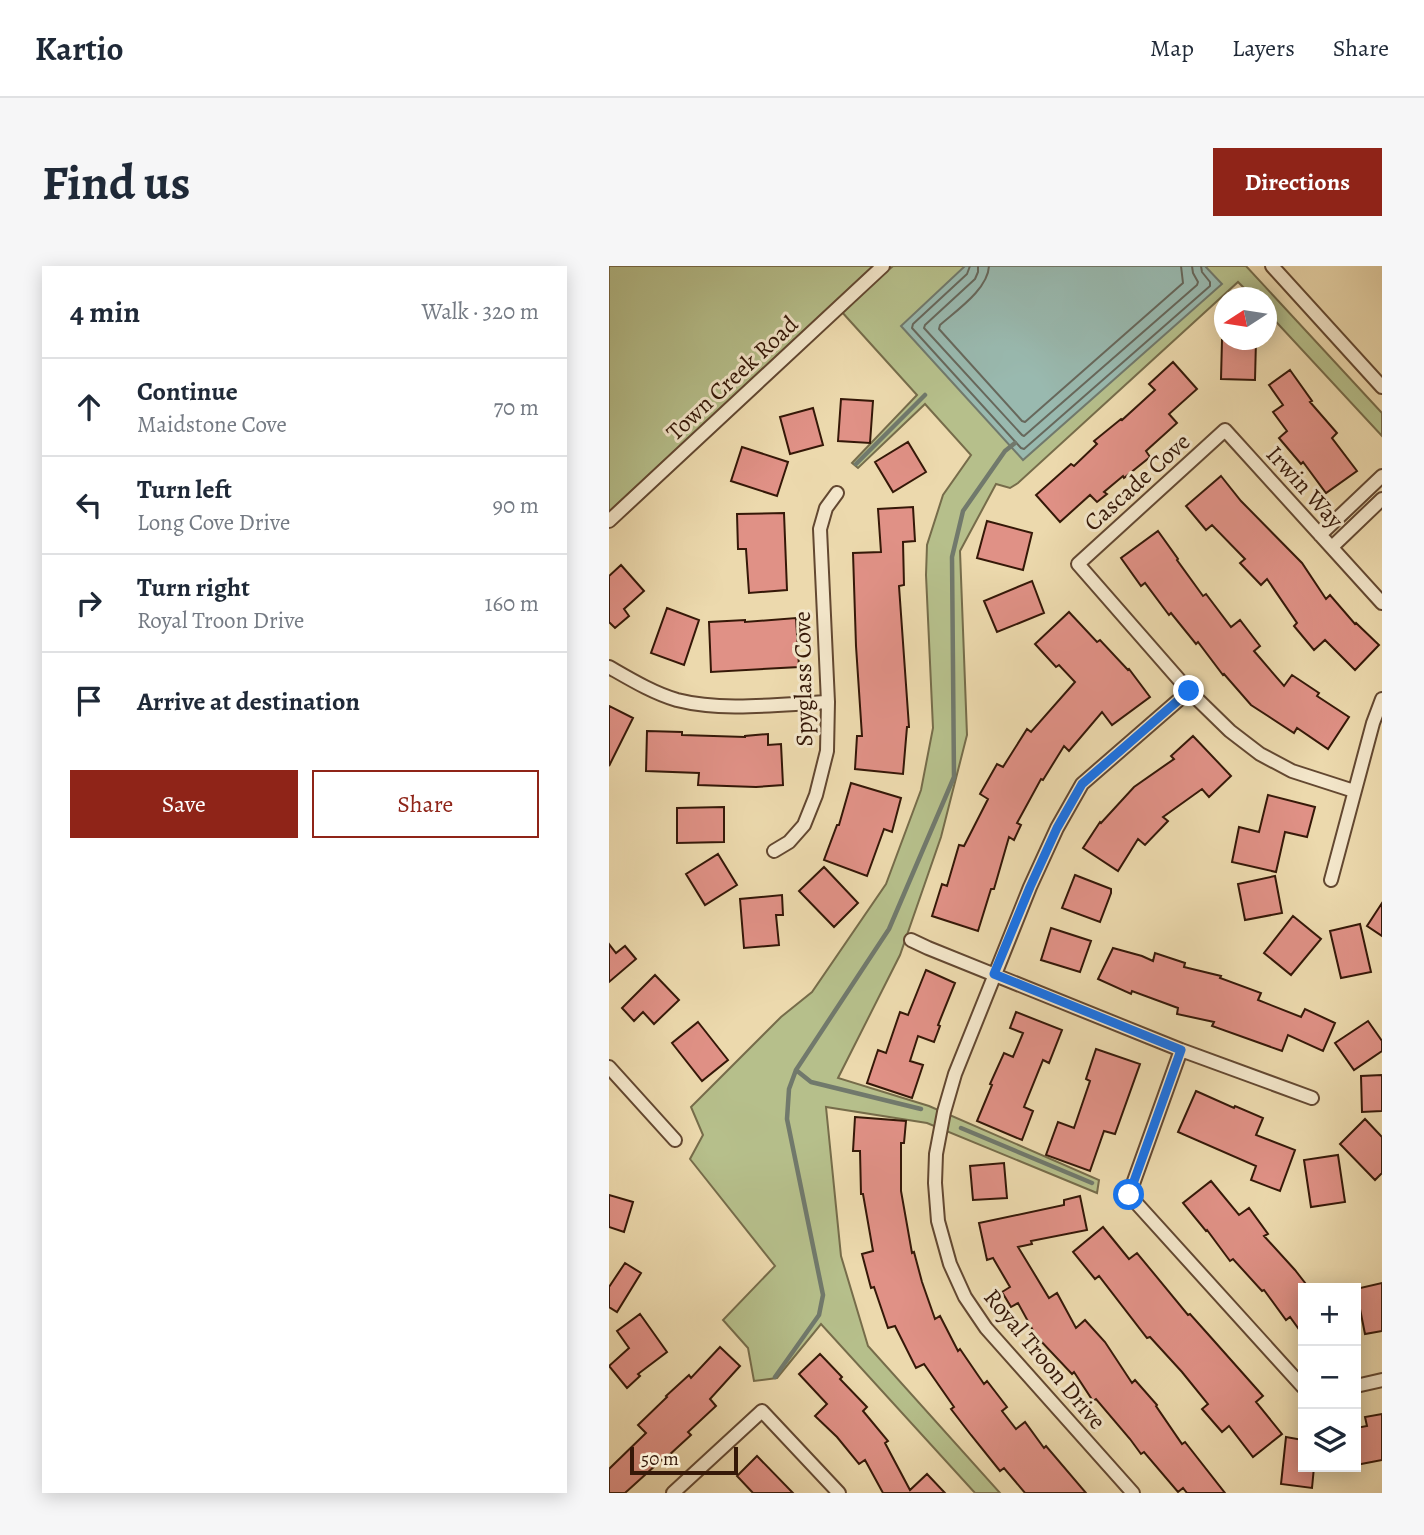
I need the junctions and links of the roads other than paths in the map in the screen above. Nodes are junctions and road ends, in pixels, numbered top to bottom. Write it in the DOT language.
graph roads {
  1 [pos="883,266"];
  2 [pos="1272,266"];
  3 [pos="1382,387"];
  4 [pos="1225,430"];
  5 [pos="1382,475"];
  6 [pos="837,493"];
  7 [pos="1382,499"];
  8 [pos="609,521"];
  9 [pos="1320,535"];
  10 [pos="1332,548"];
  11 [pos="1382,603"];
  12 [pos="609,667"];
  13 [pos="1189,691"];
  14 [pos="1382,699"];
  15 [pos="828,702"];
  16 [pos="1354,791"];
  17 [pos="774,851"];
  18 [pos="1331,880"];
  19 [pos="911,940"];
  20 [pos="994,974"];
  21 [pos="1181,1050"];
  22 [pos="609,1068"];
  23 [pos="1312,1098"];
  24 [pos="675,1140"];
  25 [pos="1382,1380"];
  26 [pos="1298,1381"];
  27 [pos="1361,1385"];
  28 [pos="673,1493"];
  29 [pos="838,1493"];
  30 [pos="1133,1493"];
  1 -- 8 [label="street, Town Creek Road"];
  2 -- 3 [label="street"];
  4 -- 9 [label="street, Irwin Way"];
  4 -- 13 [label="street, Cascade Cove"];
  5 -- 9 [label="street"];
  6 -- 15 [label="street, Spyglass Cove"];
  7 -- 10 [label="street"];
  9 -- 10 [label="street, Irwin Way"];
  10 -- 11 [label="street, Irwin Way"];
  12 -- 15 [label="street"];
  13 -- 16 [label="street"];
  13 -- 20 [label="street, Royal Troon Drive"];
  14 -- 16 [label="street"];
  15 -- 17 [label="street, Spyglass Cove"];
  16 -- 18 [label="street"];
  19 -- 20 [label="street"];
  20 -- 21 [label="street"];
  20 -- 30 [label="street, Royal Troon Drive"];
  21 -- 23 [label="street"];
  21 -- 26 [label="street"];
  22 -- 24 [label="street"];
  25 -- 27 [label="street"];
  28 -- 29 [label="street"];
}
